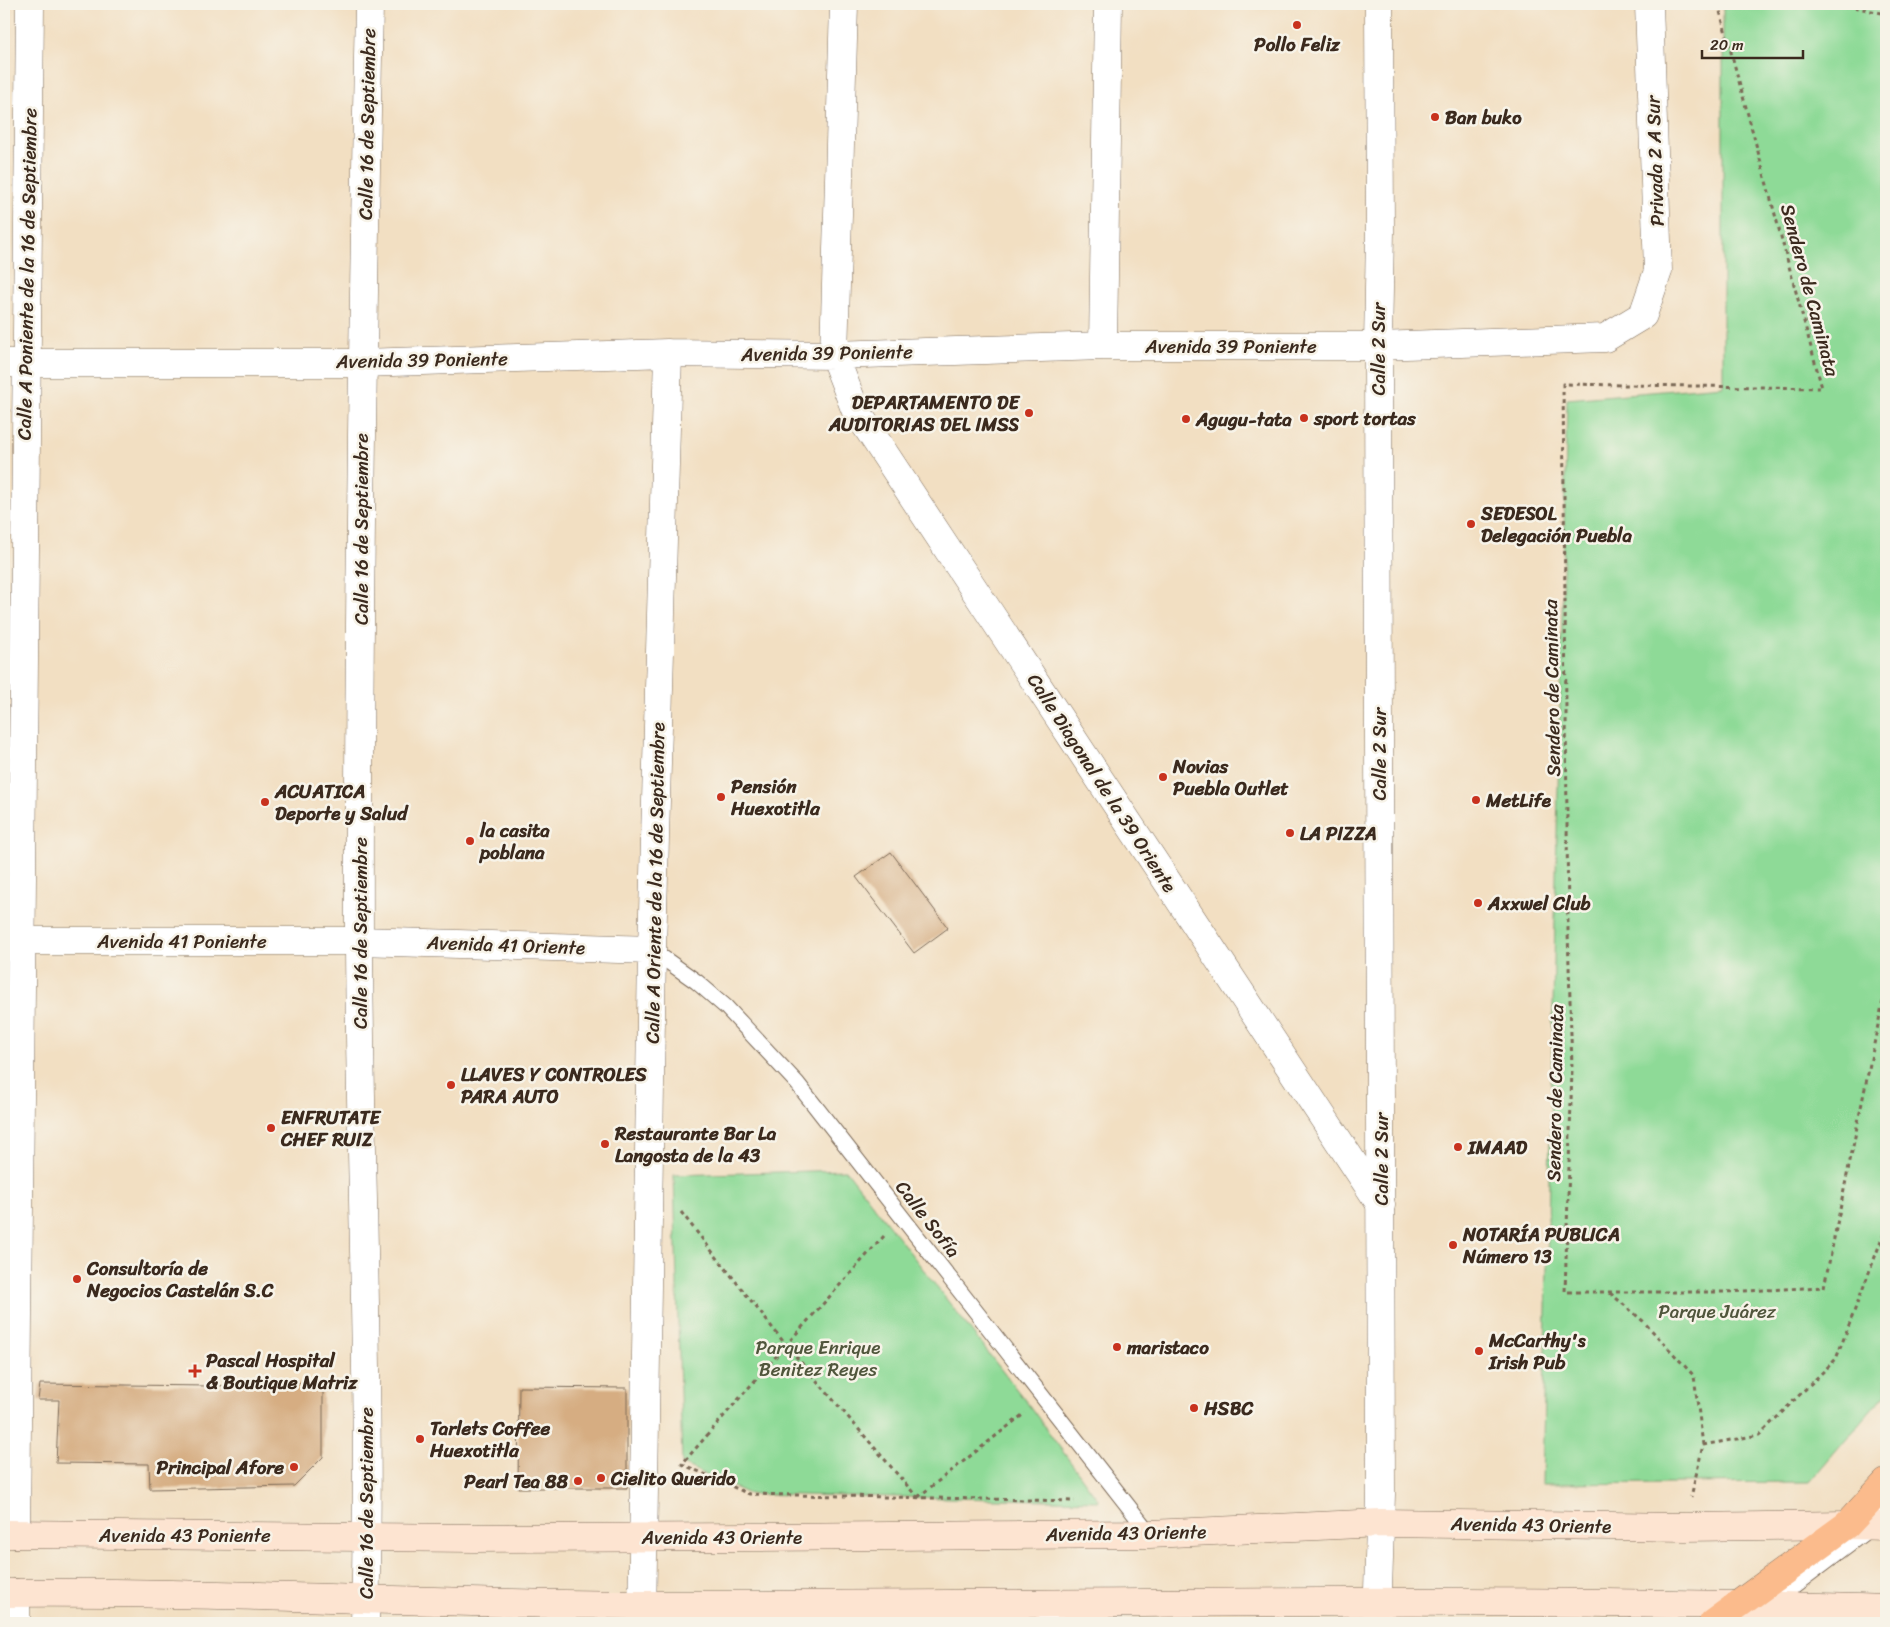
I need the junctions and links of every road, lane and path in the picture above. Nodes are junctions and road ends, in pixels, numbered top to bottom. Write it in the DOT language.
graph roads {
  1 [pos="30,4"];
  2 [pos="369,4"];
  3 [pos="844,4"];
  4 [pos="1108,4"];
  5 [pos="1379,4"];
  6 [pos="1649,4"];
  7 [pos="1718,4"];
  8 [pos="1839,4"];
  9 [pos="1886,14"];
  10 [pos="1643,315"];
  11 [pos="1103,346"];
  12 [pos="1378,346"];
  13 [pos="668,353"];
  14 [pos="834,355"];
  15 [pos="15,363"];
  16 [pos="362,363"];
  17 [pos="13,941"];
  18 [pos="359,941"];
  19 [pos="652,950"];
  20 [pos="1886,986"];
  21 [pos="1381,1205"];
  22 [pos="680,1211"];
  23 [pos="1886,1228"];
  24 [pos="885,1236"];
  25 [pos="1610,1292"];
  26 [pos="786,1345"];
  27 [pos="1031,1408"];
  28 [pos="1703,1445"];
  29 [pos="1886,1483"];
  30 [pos="917,1497"];
  31 [pos="1080,1501"];
  32 [pos="1873,1521"];
  33 [pos="1381,1523"];
  34 [pos="1685,1527"];
  35 [pos="10,1534"];
  36 [pos="1150,1534"];
  37 [pos="366,1536"];
  38 [pos="642,1537"];
  39 [pos="10,1593"];
  40 [pos="1768,1605"];
  41 [pos="365,1611"];
  42 [pos="1886,1611"];
  43 [pos="1377,1613"];
  44 [pos="642,1614"];
  45 [pos="869,1614"];
  46 [pos="1051,1614"];
  47 [pos="1740,1614"];
  48 [pos="16,1623"];
  49 [pos="1713,1623"];
  50 [pos="1872,1623"];
  1 -- 15 [label="street, Calle A Poniente de la 16 de Septiembre"];
  2 -- 16 [label="street, Calle 16 de Septiembre"];
  3 -- 14 [label="street"];
  4 -- 11 [label="street"];
  5 -- 12 [label="street, Calle 2 Sur"];
  6 -- 10 [label="street, Privada 2 A Sur"];
  7 -- 25 [label="path, Sendero de Caminata"];
  8 -- 9 [label="path"];
  10 -- 12 [label="street, Avenida 39 Poniente"];
  11 -- 12 [label="street, Avenida 39 Poniente"];
  11 -- 14 [label="street, Avenida 39 Poniente"];
  12 -- 21 [label="street, Calle 2 Sur"];
  13 -- 14 [label="street, Avenida 39 Poniente"];
  13 -- 16 [label="street, Avenida 39 Poniente"];
  13 -- 19 [label="street, Calle A Oriente de la 16 de Septiembre"];
  14 -- 21 [label="street, Calle Diagonal de la 39 Oriente"];
  15 -- 16 [label="street, Avenida 39 Poniente"];
  15 -- 17 [label="street, Calle A Poniente de la 16 de Septiembre"];
  16 -- 18 [label="street, Calle 16 de Septiembre"];
  17 -- 18 [label="street, Avenida 41 Poniente"];
  17 -- 35 [label="street, Calle A Poniente de la 16 de Septiembre"];
  18 -- 19 [label="street, Avenida 41 Oriente"];
  18 -- 37 [label="street, Calle 16 de Septiembre"];
  19 -- 36 [label="lane, Calle Sofía"];
  19 -- 38 [label="street, Calle A Oriente de la 16 de Septiembre"];
  20 -- 25 [label="path, Sendero de Caminata"];
  21 -- 33 [label="street, Calle 2 Sur"];
  22 -- 26 [label="path"];
  23 -- 28 [label="path"];
  24 -- 26 [label="path"];
  25 -- 28 [label="path"];
  26 -- 30 [label="path"];
  26 -- 30 [label="path"];
  27 -- 30 [label="path"];
  28 -- 34 [label="path"];
  29 -- 32 [label="main road"];
  30 -- 31 [label="path"];
  32 -- 34 [label="main road, Avenida 43 Oriente"];
  32 -- 40 [label="lane"];
  32 -- 47 [label="main road"];
  33 -- 34 [label="main road, Avenida 43 Oriente"];
  33 -- 36 [label="main road, Avenida 43 Oriente"];
  33 -- 43 [label="street, Calle 2 Sur"];
  35 -- 37 [label="main road, Avenida 43 Poniente"];
  36 -- 38 [label="main road, Avenida 43 Oriente"];
  37 -- 38 [label="main road, Avenida 43 Oriente"];
  37 -- 41 [label="street, Calle 16 de Septiembre"];
  38 -- 44 [label="street, Calle A Oriente de la 16 de Septiembre"];
  39 -- 41 [label="main road"];
  39 -- 48 [label="street"];
  40 -- 42 [label="main road"];
  40 -- 47 [label="main road"];
  41 -- 44 [label="main road"];
  42 -- 50 [label="lane"];
  43 -- 46 [label="main road"];
  43 -- 47 [label="main road"];
  44 -- 45 [label="main road"];
  45 -- 46 [label="main road"];
  47 -- 49 [label="main road"];
}
